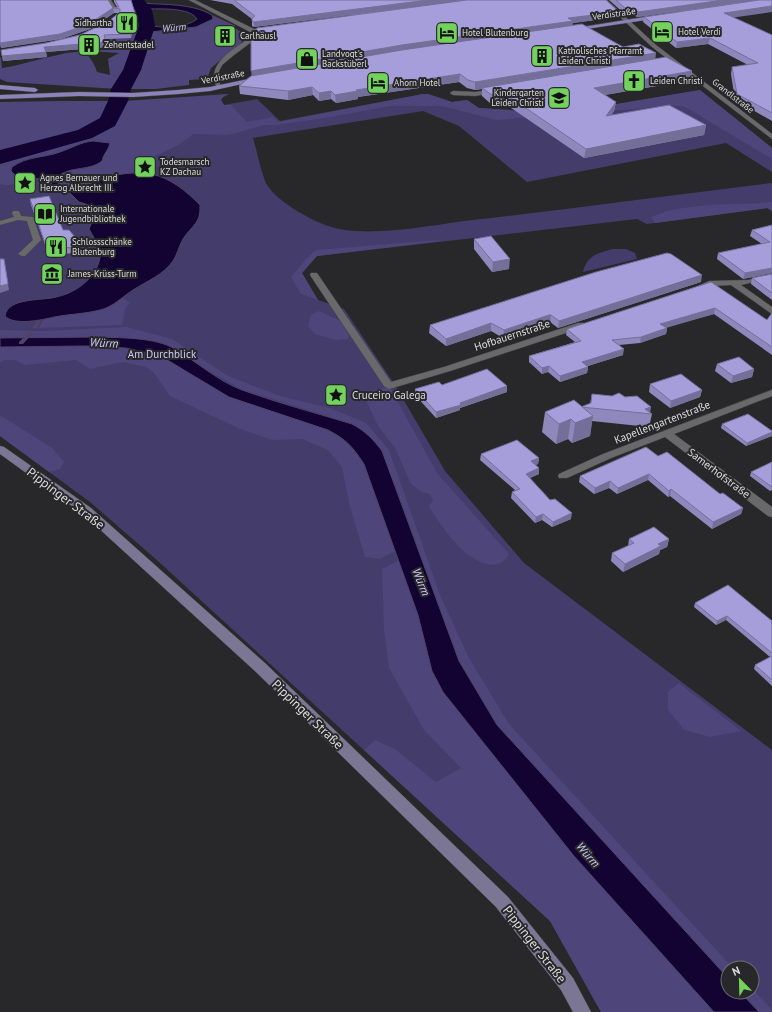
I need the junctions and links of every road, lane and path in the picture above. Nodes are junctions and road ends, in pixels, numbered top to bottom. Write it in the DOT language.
graph roads {
  1 [pos="109,0"];
  2 [pos="202,0"];
  3 [pos="604,0"];
  4 [pos="192,1"];
  5 [pos="116,10"];
  6 [pos="662,17"];
  7 [pos="628,22"];
  8 [pos="276,28"];
  9 [pos="253,31"];
  10 [pos="564,31"];
  11 [pos="674,61"];
  12 [pos="667,62"];
  13 [pos="264,78"];
  14 [pos="0,87"];
  15 [pos="219,87"];
  16 [pos="500,90"];
  17 [pos="453,93"];
  18 [pos="79,94"];
  19 [pos="0,97"];
  20 [pos="772,137"];
  21 [pos="0,223"];
  22 [pos="22,254"];
  23 [pos="314,275"];
  24 [pos="772,276"];
  25 [pos="733,283"];
  26 [pos="694,289"];
  27 [pos="772,311"];
  28 [pos="587,323"];
  29 [pos="772,393"];
  30 [pos="666,433"];
  31 [pos="0,449"];
  32 [pos="563,476"];
  33 [pos="772,513"];
  34 [pos="582,1012"];
  1 -- 5 [label="street"];
  2 -- 4 [label="street"];
  3 -- 7 [label="street, Grandlstraße"];
  4 -- 9 [label="street"];
  6 -- 7 [label="main road, Verdistraße"];
  7 -- 10 [label="main road, Verdistraße"];
  7 -- 11 [label="street, Grandlstraße"];
  8 -- 9 [label="street"];
  9 -- 15 [label="street"];
  11 -- 12 [label="street"];
  11 -- 20 [label="street, Grandlstraße"];
  13 -- 15 [label="main road, Verdistraße"];
  14 -- 18 [label="main road, Verdistraße"];
  15 -- 18 [label="main road, Verdistraße"];
  16 -- 17 [label="street"];
  18 -- 19 [label="main road, Verdistraße"];
  21 -- 22 [label="street"];
  23 -- 28 [label="street, Hofbauernstraße"];
  24 -- 25 [label="street"];
  25 -- 26 [label="street"];
  25 -- 27 [label="street"];
  29 -- 30 [label="street, Kapellengartenstraße"];
  30 -- 32 [label="street, Kapellengartenstraße"];
  30 -- 33 [label="street, Samerhofstraße"];
  31 -- 34 [label="main road, Pippinger Straße"];
}
